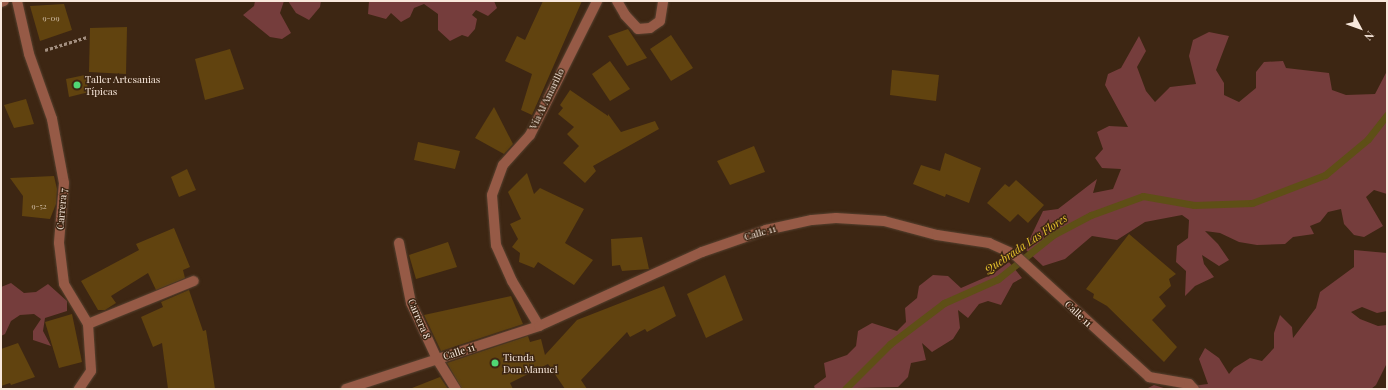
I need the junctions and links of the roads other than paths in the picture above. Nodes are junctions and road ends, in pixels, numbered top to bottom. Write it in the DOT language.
graph roads {
  1 [pos="4,1"];
  2 [pos="17,1"];
  3 [pos="597,1"];
  4 [pos="617,1"];
  5 [pos="663,1"];
  6 [pos="1,2"];
  7 [pos="399,243"];
  8 [pos="194,281"];
  9 [pos="88,324"];
  10 [pos="540,326"];
  11 [pos="437,359"];
  12 [pos="79,389"];
  13 [pos="346,389"];
  14 [pos="456,389"];
  15 [pos="1194,389"];
  1 -- 6 [label="street"];
  2 -- 9 [label="street, Carrera 7"];
  3 -- 10 [label="street, Vía Al Amarillo"];
  4 -- 5 [label="street"];
  7 -- 11 [label="street, Carrera 8"];
  8 -- 9 [label="street"];
  9 -- 12 [label="street, Carrera 7"];
  10 -- 11 [label="street, Calle 11"];
  10 -- 15 [label="street, Calle 11"];
  11 -- 13 [label="street, Calle 11"];
  11 -- 14 [label="street, Carrera 8"];
}
